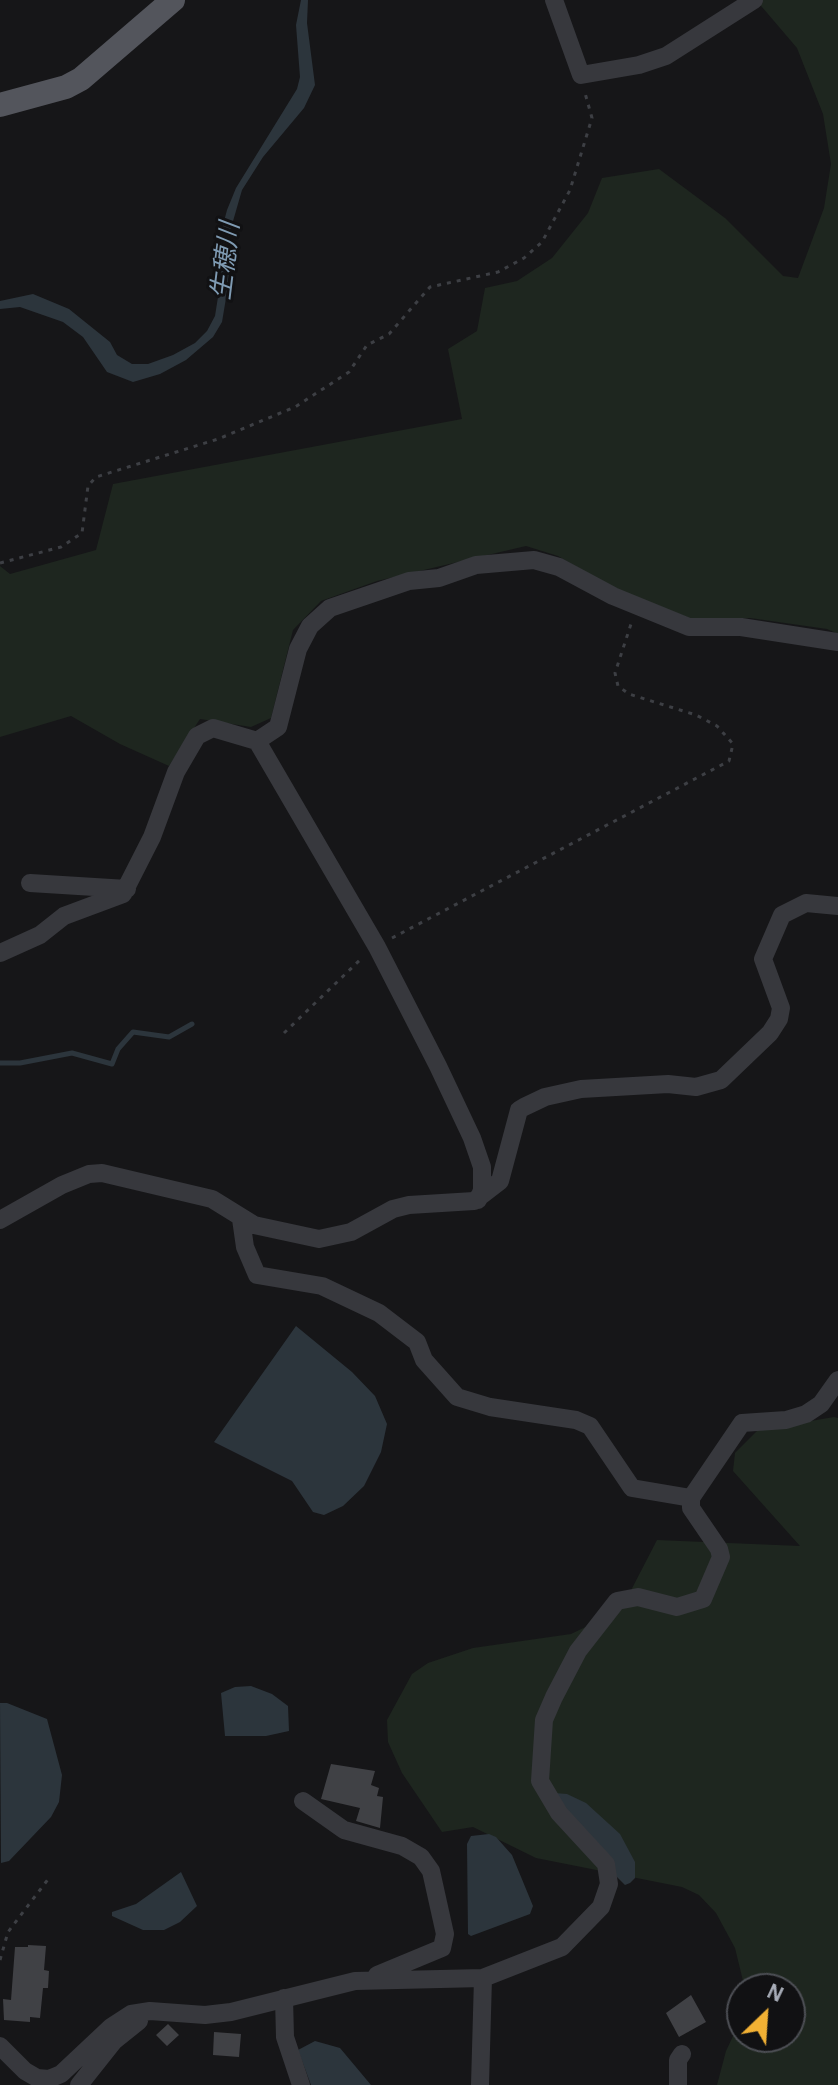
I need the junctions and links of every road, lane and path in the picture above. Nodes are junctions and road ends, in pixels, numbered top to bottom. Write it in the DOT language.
graph roads {
  1 [pos="173,0"];
  2 [pos="554,0"];
  3 [pos="754,0"];
  4 [pos="581,75"];
  5 [pos="0,105"];
  6 [pos="0,563"];
  7 [pos="637,607"];
  8 [pos="838,642"];
  9 [pos="257,741"];
  10 [pos="30,883"];
  11 [pos="127,889"];
  12 [pos="838,906"];
  13 [pos="377,947"];
  14 [pos="0,953"];
  15 [pos="284,1033"];
  16 [pos="478,1200"];
  17 [pos="241,1219"];
  18 [pos="0,1220"];
  19 [pos="838,1380"];
  20 [pos="691,1498"];
  21 [pos="303,1801"];
  22 [pos="49,1878"];
  23 [pos="0,1960"];
  24 [pos="483,1978"];
  25 [pos="367,1980"];
  26 [pos="284,1998"];
  27 [pos="164,2012"];
  28 [pos="0,2046"];
  29 [pos="682,2054"];
  30 [pos="79,2085"];
  31 [pos="301,2085"];
  32 [pos="480,2085"];
  33 [pos="678,2085"];
  1 -- 5 [label="main road"];
  2 -- 4 [label="street"];
  3 -- 4 [label="street"];
  4 -- 6 [label="path"];
  7 -- 8 [label="street"];
  7 -- 9 [label="street"];
  7 -- 13 [label="path"];
  9 -- 11 [label="street"];
  9 -- 13 [label="street"];
  10 -- 11 [label="street"];
  11 -- 14 [label="street"];
  12 -- 16 [label="street"];
  13 -- 15 [label="path"];
  13 -- 16 [label="street"];
  16 -- 17 [label="street"];
  17 -- 18 [label="street"];
  17 -- 20 [label="street"];
  19 -- 20 [label="street"];
  20 -- 24 [label="street"];
  21 -- 25 [label="street"];
  22 -- 23 [label="path"];
  24 -- 25 [label="street"];
  24 -- 32 [label="street"];
  25 -- 26 [label="street"];
  26 -- 27 [label="street"];
  26 -- 31 [label="street"];
  27 -- 28 [label="street"];
  27 -- 30 [label="street"];
  29 -- 33 [label="street"];
}
